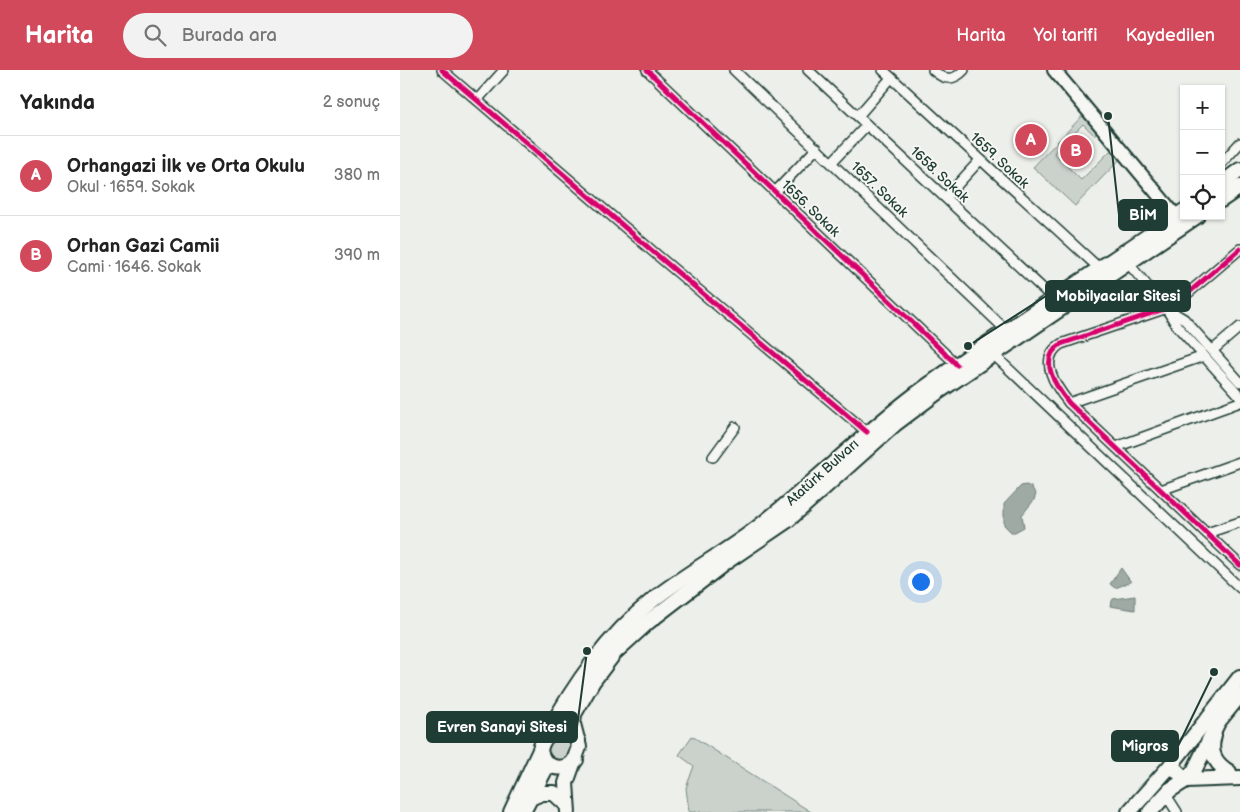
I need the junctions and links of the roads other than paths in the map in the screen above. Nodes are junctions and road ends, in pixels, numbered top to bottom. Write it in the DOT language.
graph roads {
  1 [pos="442,70"];
  2 [pos="504,70"];
  3 [pos="647,70"];
  4 [pos="734,70"];
  5 [pos="808,70"];
  6 [pos="883,70"];
  7 [pos="933,70"];
  8 [pos="1054,70"];
  9 [pos="957,72"];
  10 [pos="891,78"];
  11 [pos="477,100"];
  12 [pos="858,116"];
  13 [pos="867,125"];
  14 [pos="1240,143"];
  15 [pos="818,148"];
  16 [pos="980,160"];
  17 [pos="1225,160"];
  18 [pos="832,162"];
  19 [pos="1240,170"];
  20 [pos="1225,181"];
  21 [pos="1240,187"];
  22 [pos="776,191"];
  23 [pos="946,197"];
  24 [pos="1225,197"];
  25 [pos="1180,210"];
  26 [pos="1180,212"];
  27 [pos="1191,220"];
  28 [pos="1240,249"];
  29 [pos="1128,263"];
  30 [pos="1099,268"];
  31 [pos="1054,299"];
  32 [pos="1166,308"];
  33 [pos="1240,327"];
  34 [pos="1006,330"];
  35 [pos="1213,350"];
  36 [pos="994,355"];
  37 [pos="1204,356"];
  38 [pos="957,365"];
  39 [pos="1240,382"];
  40 [pos="1240,396"];
  41 [pos="1240,402"];
  42 [pos="1069,404"];
  43 [pos="735,427"];
  44 [pos="868,432"];
  45 [pos="1116,448"];
  46 [pos="713,457"];
  47 [pos="1240,462"];
  48 [pos="1161,490"];
  49 [pos="784,515"];
  50 [pos="1240,522"];
  51 [pos="1207,533"];
  52 [pos="1240,565"];
  53 [pos="1240,588"];
  54 [pos="656,597"];
  55 [pos="665,609"];
  56 [pos="1240,677"];
  57 [pos="1240,695"];
  58 [pos="1218,722"];
  59 [pos="546,736"];
  60 [pos="578,742"];
  61 [pos="540,750"];
  62 [pos="576,760"];
  63 [pos="550,765"];
  64 [pos="1171,765"];
  65 [pos="1236,774"];
  66 [pos="1190,775"];
  67 [pos="1166,795"];
  68 [pos="530,798"];
  69 [pos="568,808"];
  70 [pos="511,812"];
  71 [pos="523,812"];
  72 [pos="1129,812"];
  73 [pos="1150,812"];
  74 [pos="1177,812"];
  1 -- 11 [label="street"];
  2 -- 11 [label="street"];
  3 -- 22 [label="street, 1656. Sokak"];
  4 -- 15 [label="street, 1657. Sokak"];
  5 -- 12 [label="street, 1658. Sokak"];
  6 -- 10 [label="street, 1659. Sokak"];
  7 -- 9 [label="street"];
  8 -- 25 [label="street"];
  10 -- 12 [label="street"];
  10 -- 16 [label="street, 1659. Sokak"];
  11 -- 44 [label="street"];
  12 -- 13 [label="street, 1658. Sokak"];
  13 -- 18 [label="street"];
  13 -- 23 [label="street, 1658. Sokak"];
  14 -- 17 [label="street"];
  15 -- 18 [label="street, 1657. Sokak"];
  15 -- 22 [label="street"];
  16 -- 23 [label="street"];
  16 -- 30 [label="street, 1659. Sokak"];
  18 -- 34 [label="street, 1657. Sokak"];
  19 -- 20 [label="main road"];
  21 -- 24 [label="main road"];
  22 -- 38 [label="street, 1656. Sokak"];
  23 -- 31 [label="street, 1658. Sokak"];
  26 -- 30 [label="main road, Atatürk Bulvarı"];
  27 -- 29 [label="main road, Atatürk Bulvarı"];
  28 -- 32 [label="street"];
  29 -- 32 [label="street"];
  29 -- 36 [label="main road, Atatürk Bulvarı"];
  30 -- 31 [label="main road, Atatürk Bulvarı"];
  31 -- 34 [label="main road, Atatürk Bulvarı"];
  32 -- 35 [label="street"];
  32 -- 37 [label="street"];
  32 -- 42 [label="street"];
  33 -- 35 [label="street"];
  34 -- 38 [label="main road, Atatürk Bulvarı"];
  35 -- 39 [label="street"];
  36 -- 49 [label="main road, Atatürk Bulvarı"];
  36 -- 53 [label="street"];
  37 -- 40 [label="street"];
  37 -- 42 [label="street"];
  38 -- 44 [label="main road, Atatürk Bulvarı"];
  41 -- 45 [label="street"];
  42 -- 45 [label="street"];
  43 -- 46 [label="street"];
  44 -- 49 [label="main road, Atatürk Bulvarı"];
  45 -- 48 [label="street"];
  47 -- 48 [label="street"];
  48 -- 51 [label="street"];
  49 -- 54 [label="main road, Atatürk Bulvarı"];
  49 -- 55 [label="main road, Atatürk Bulvarı"];
  50 -- 51 [label="street"];
  51 -- 52 [label="street"];
  54 -- 55 [label="main road"];
  54 -- 59 [label="main road, Atatürk Bulvarı"];
  55 -- 60 [label="main road, Atatürk Bulvarı"];
  56 -- 64 [label="main road"];
  57 -- 58 [label="main road"];
  58 -- 65 [label="main road"];
  58 -- 66 [label="main road"];
  59 -- 60 [label="main road"];
  59 -- 61 [label="main road, Atatürk Bulvarı"];
  60 -- 62 [label="main road, Atatürk Bulvarı"];
  61 -- 63 [label="main road"];
  61 -- 70 [label="main road, Atatürk Bulvarı"];
  62 -- 63 [label="main road"];
  62 -- 69 [label="main road, Atatürk Bulvarı"];
  63 -- 68 [label="main road"];
  63 -- 69 [label="main road"];
  64 -- 66 [label="main road"];
  64 -- 72 [label="main road"];
  65 -- 66 [label="main road"];
  66 -- 67 [label="main road"];
  67 -- 73 [label="main road"];
  67 -- 74 [label="street"];
  68 -- 69 [label="main road"];
  68 -- 71 [label="main road"];
}
